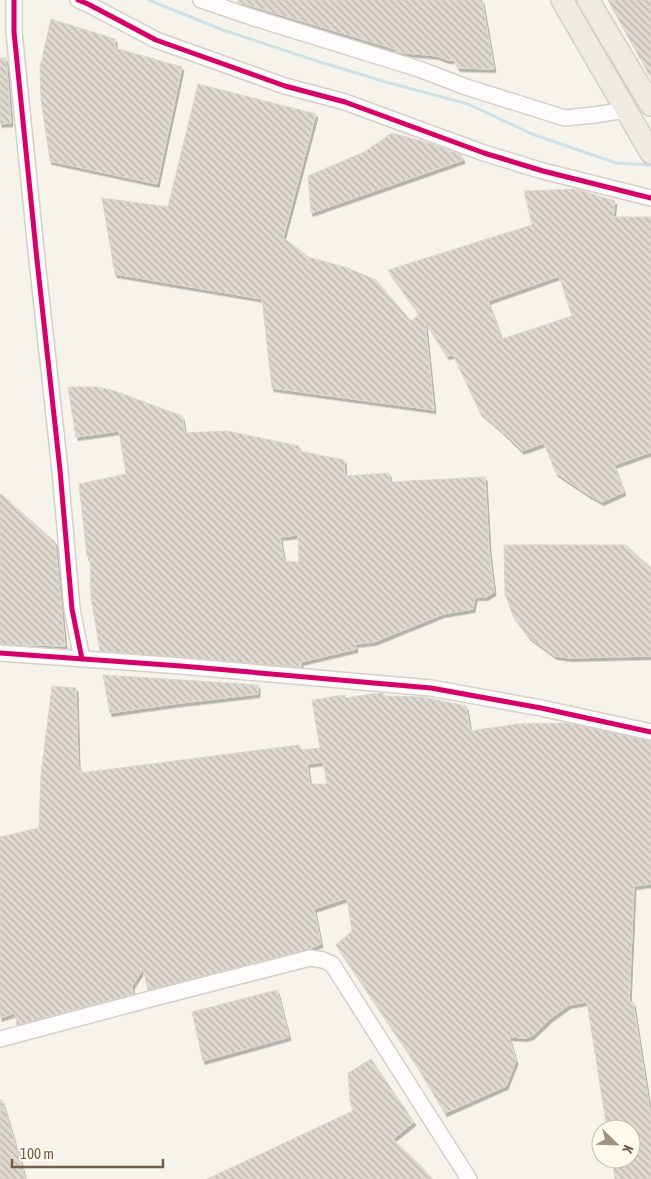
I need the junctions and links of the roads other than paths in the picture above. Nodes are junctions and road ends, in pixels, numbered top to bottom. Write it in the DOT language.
graph roads {
  1 [pos="14,0"];
  2 [pos="78,0"];
  3 [pos="201,0"];
  4 [pos="562,0"];
  5 [pos="588,0"];
  6 [pos="651,105"];
  7 [pos="626,110"];
  8 [pos="651,153"];
  9 [pos="651,198"];
  10 [pos="0,653"];
  11 [pos="82,659"];
  12 [pos="651,732"];
  13 [pos="0,1039"];
  14 [pos="469,1179"];
  1 -- 11 [label="street"];
  2 -- 9 [label="street"];
  3 -- 7 [label="street"];
  4 -- 7 [label="highway"];
  5 -- 6 [label="highway"];
  7 -- 8 [label="highway"];
  10 -- 11 [label="street"];
  11 -- 12 [label="street"];
  13 -- 14 [label="street"];
}
